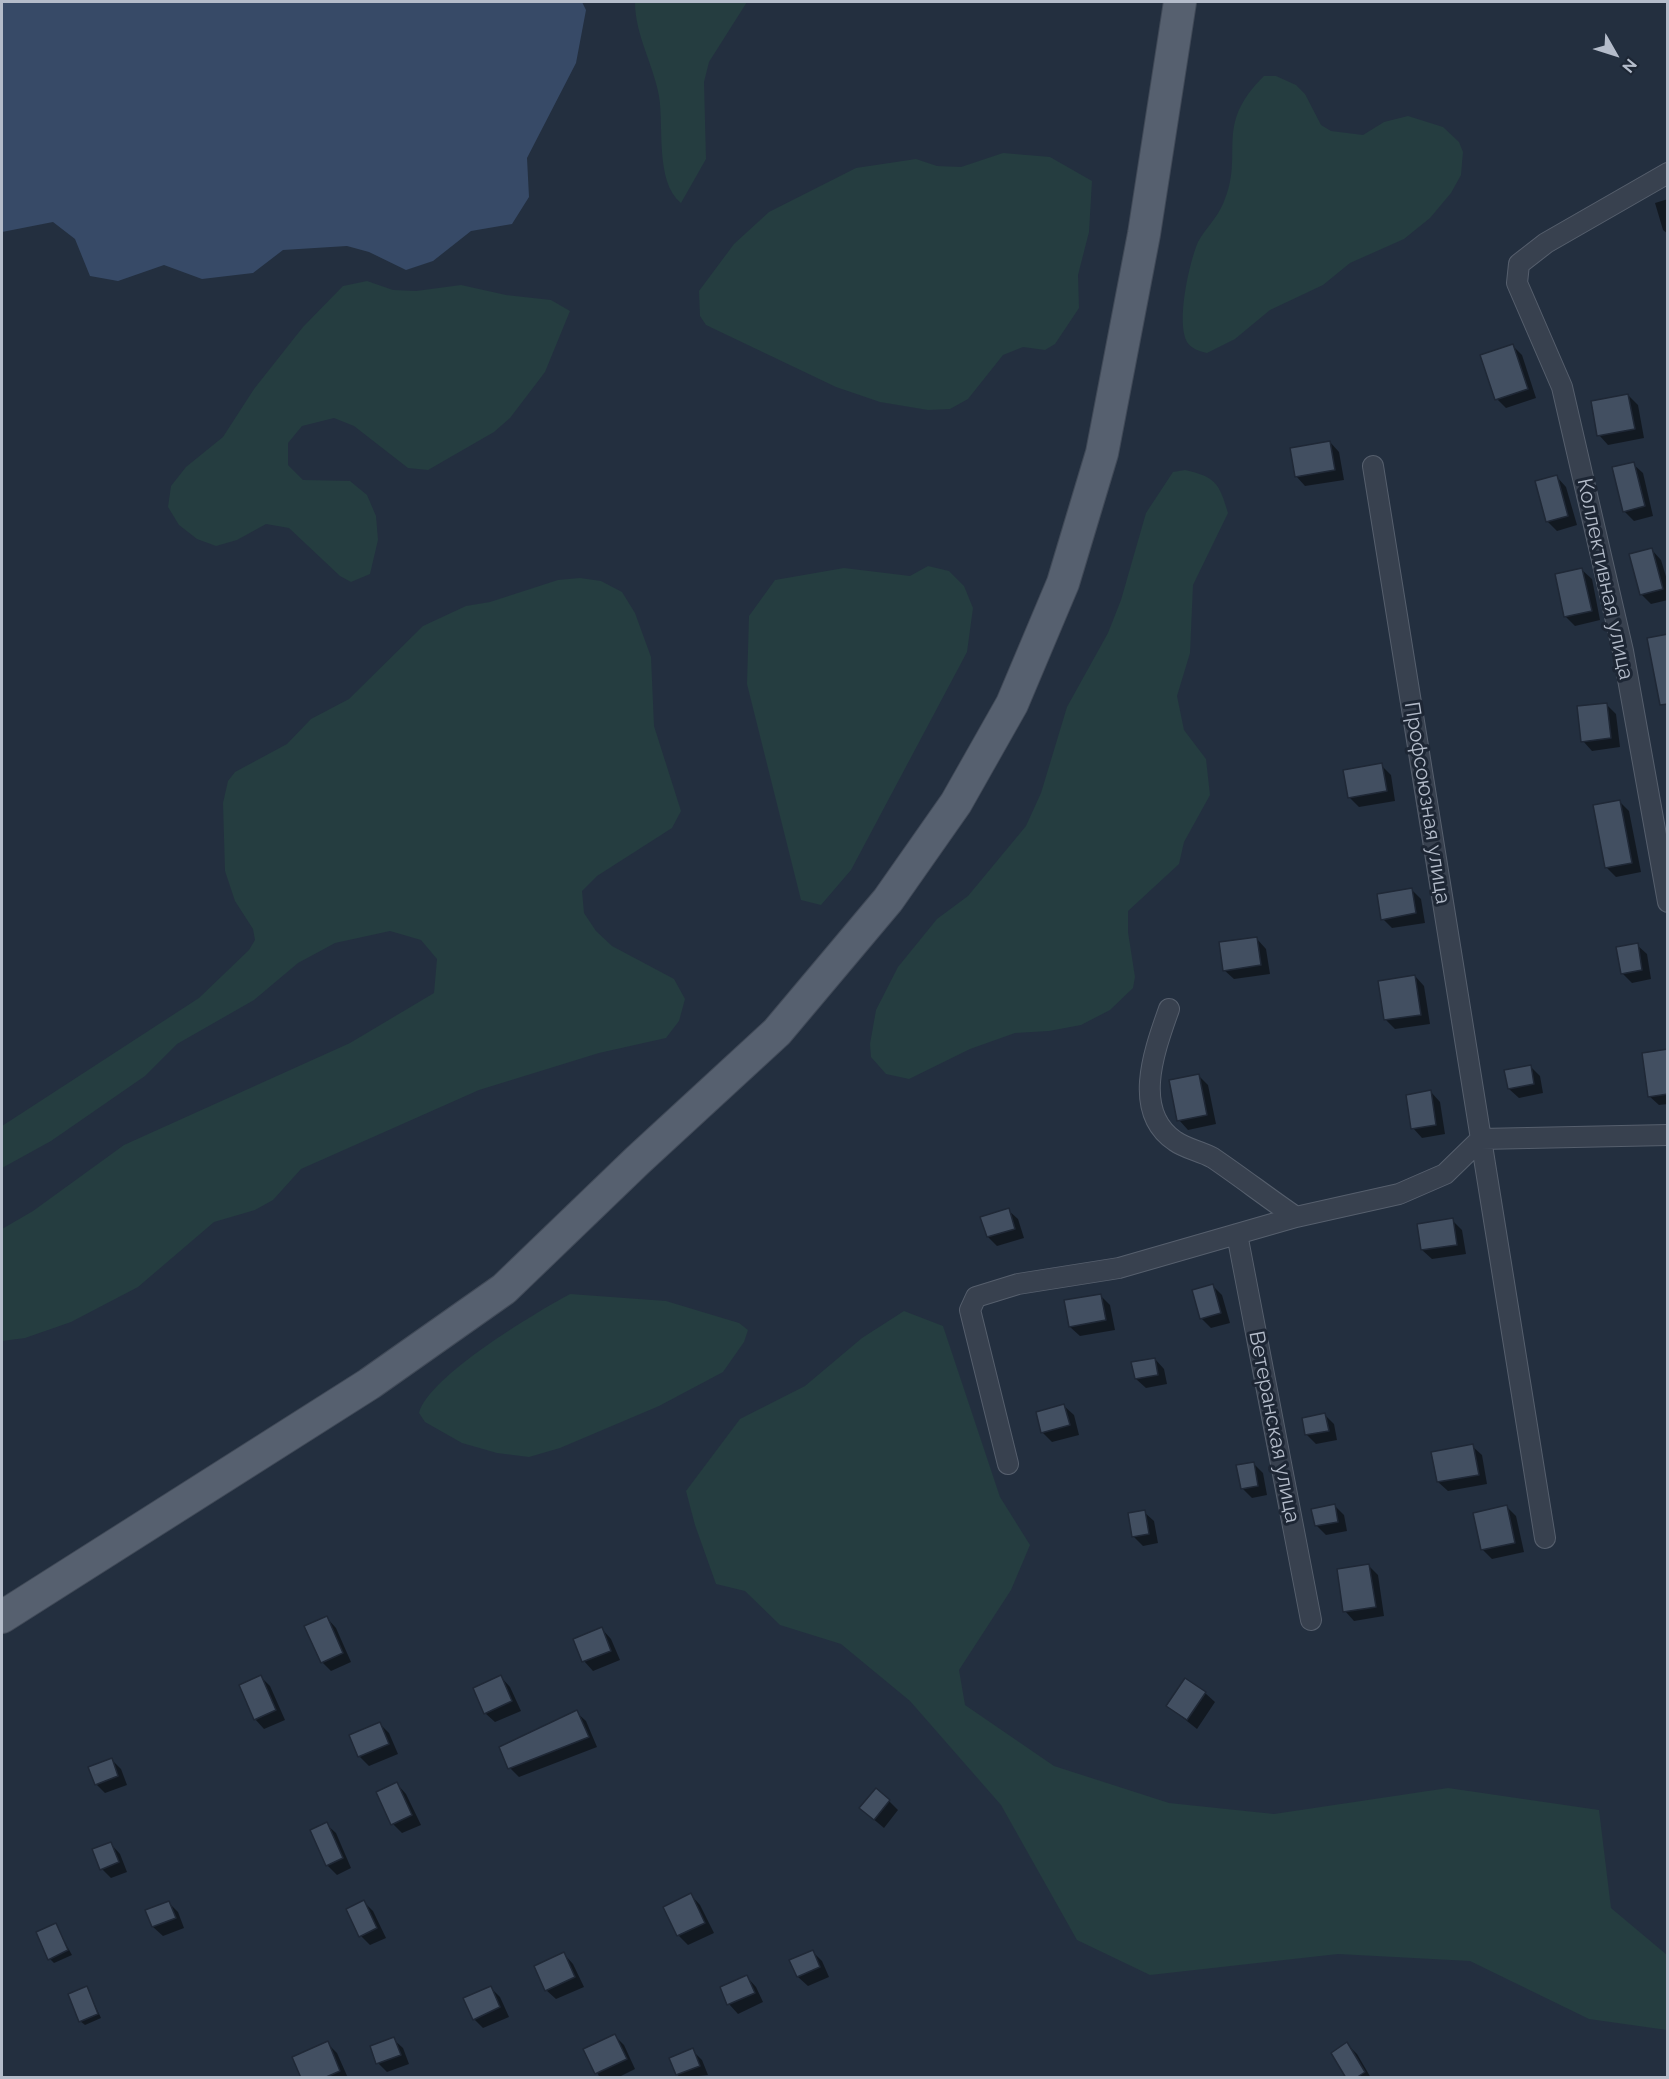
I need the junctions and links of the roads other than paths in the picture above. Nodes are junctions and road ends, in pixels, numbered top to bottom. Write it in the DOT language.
graph roads {
  1 [pos="1180,2"];
  2 [pos="1668,173"];
  3 [pos="1373,466"];
  4 [pos="1662,847"];
  5 [pos="1668,902"];
  6 [pos="1169,1009"];
  7 [pos="1668,1135"];
  8 [pos="1481,1139"];
  9 [pos="1296,1217"];
  10 [pos="1238,1234"];
  11 [pos="1008,1464"];
  12 [pos="1545,1538"];
  13 [pos="2,1617"];
  14 [pos="1311,1620"];
  1 -- 13 [label="main road"];
  2 -- 4 [label="street, Коллективная улица"];
  3 -- 8 [label="street, Профсоюзная улица"];
  4 -- 5 [label="street, Коллективная улица"];
  6 -- 9 [label="street"];
  7 -- 8 [label="street"];
  8 -- 9 [label="street"];
  8 -- 12 [label="street, Профсоюзная улица"];
  9 -- 10 [label="street"];
  10 -- 11 [label="street"];
  10 -- 14 [label="street, Ветеранская улица"];
}
